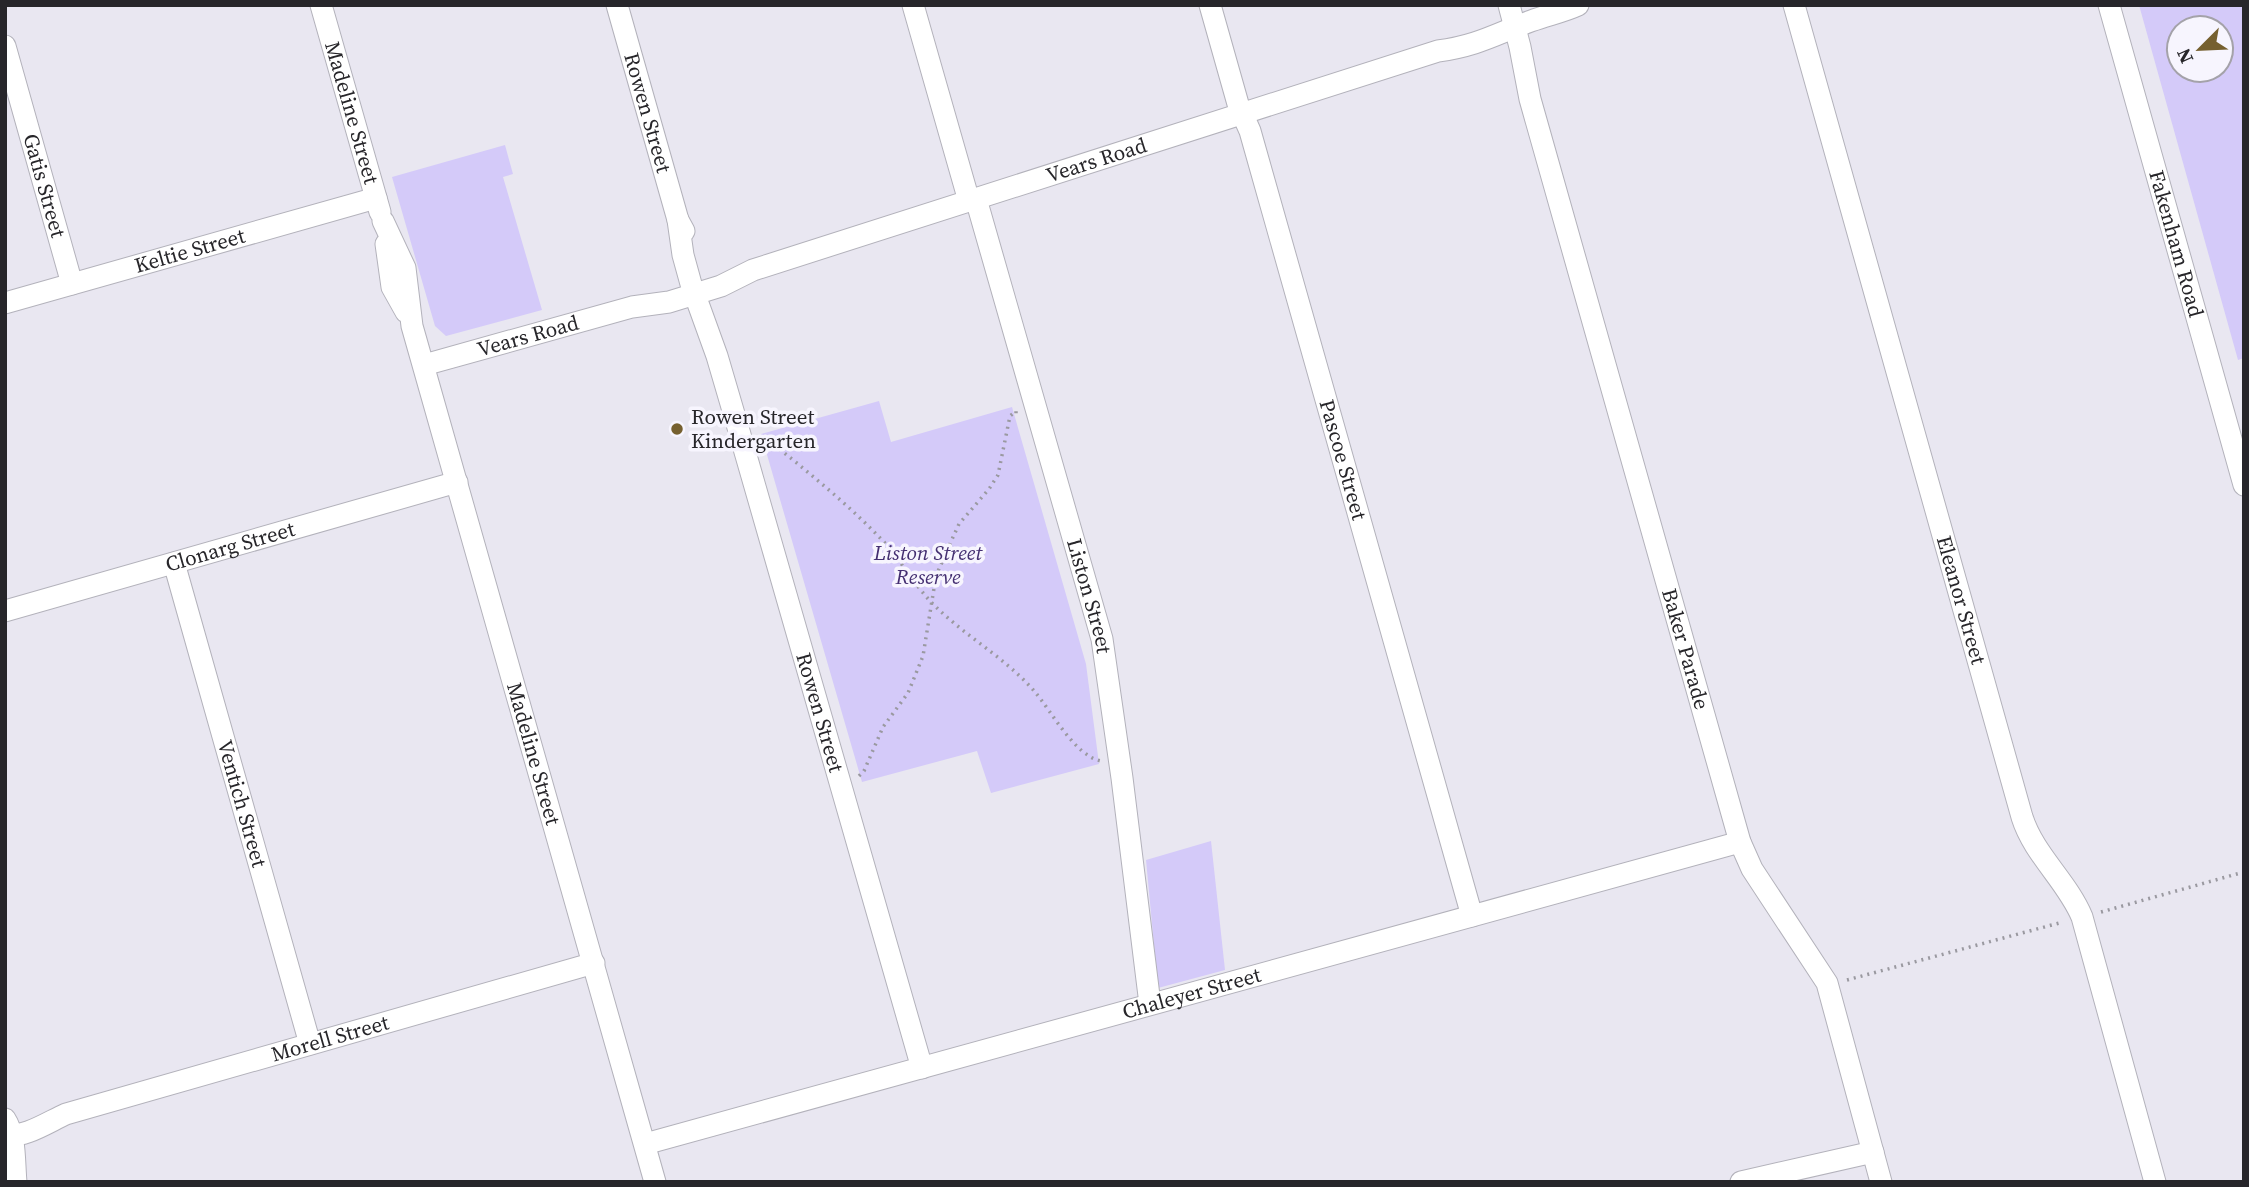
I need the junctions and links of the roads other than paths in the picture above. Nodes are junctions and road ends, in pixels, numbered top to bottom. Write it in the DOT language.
graph roads {
  1 [pos="321,5"];
  2 [pos="617,5"];
  3 [pos="913,5"];
  4 [pos="1210,5"];
  5 [pos="1533,5"];
  6 [pos="1578,5"];
  7 [pos="1794,5"];
  8 [pos="2109,5"];
  9 [pos="1506,18"];
  10 [pos="5,46"];
  11 [pos="1243,113"];
  12 [pos="376,198"];
  13 [pos="972,200"];
  14 [pos="72,284"];
  15 [pos="698,288"];
  16 [pos="5,303"];
  17 [pos="424,365"];
  18 [pos="457,482"];
  19 [pos="2244,485"];
  20 [pos="174,563"];
  21 [pos="5,611"];
  22 [pos="1740,842"];
  23 [pos="1472,916"];
  24 [pos="594,963"];
  25 [pos="1150,1004"];
  26 [pos="310,1044"];
  27 [pos="922,1068"];
  28 [pos="7,1129"];
  29 [pos="645,1144"];
  30 [pos="1873,1152"];
  31 [pos="16,1182"];
  32 [pos="656,1182"];
  33 [pos="1741,1182"];
  34 [pos="1881,1182"];
  35 [pos="2155,1182"];
  1 -- 12 [label="street, Madeline Street"];
  2 -- 15 [label="street, Rowen Street"];
  3 -- 13 [label="street, Liston Street"];
  4 -- 11 [label="street, Pascoe Street"];
  5 -- 9 [label="street, Vears Road"];
  6 -- 9 [label="street, Vears Road"];
  7 -- 35 [label="street, Eleanor Street"];
  8 -- 19 [label="street, Fakenham Road"];
  9 -- 11 [label="street, Vears Road"];
  9 -- 22 [label="street, Baker Parade"];
  10 -- 14 [label="street, Gatis Street"];
  11 -- 13 [label="street, Vears Road"];
  11 -- 23 [label="street, Pascoe Street"];
  12 -- 14 [label="street, Keltie Street"];
  12 -- 17 [label="street, Madeline Street"];
  13 -- 15 [label="street, Vears Road"];
  13 -- 25 [label="street, Liston Street"];
  14 -- 16 [label="street, Keltie Street"];
  15 -- 17 [label="street, Vears Road"];
  15 -- 27 [label="street, Rowen Street"];
  17 -- 18 [label="street, Madeline Street"];
  18 -- 20 [label="street, Clonarg Street"];
  18 -- 24 [label="street, Madeline Street"];
  20 -- 21 [label="street, Clonarg Street"];
  20 -- 26 [label="street, Ventich Street"];
  22 -- 23 [label="street, Chaleyer Street"];
  22 -- 30 [label="street, Baker Parade"];
  23 -- 25 [label="street, Chaleyer Street"];
  24 -- 26 [label="street, Morell Street"];
  24 -- 29 [label="street, Madeline Street"];
  25 -- 27 [label="street, Chaleyer Street"];
  26 -- 28 [label="street, Morell Street"];
  27 -- 29 [label="street, Chaleyer Street"];
  28 -- 31 [label="street"];
  29 -- 32 [label="street, Madeline Street"];
  30 -- 33 [label="street"];
  30 -- 34 [label="street, Baker Parade"];
}
